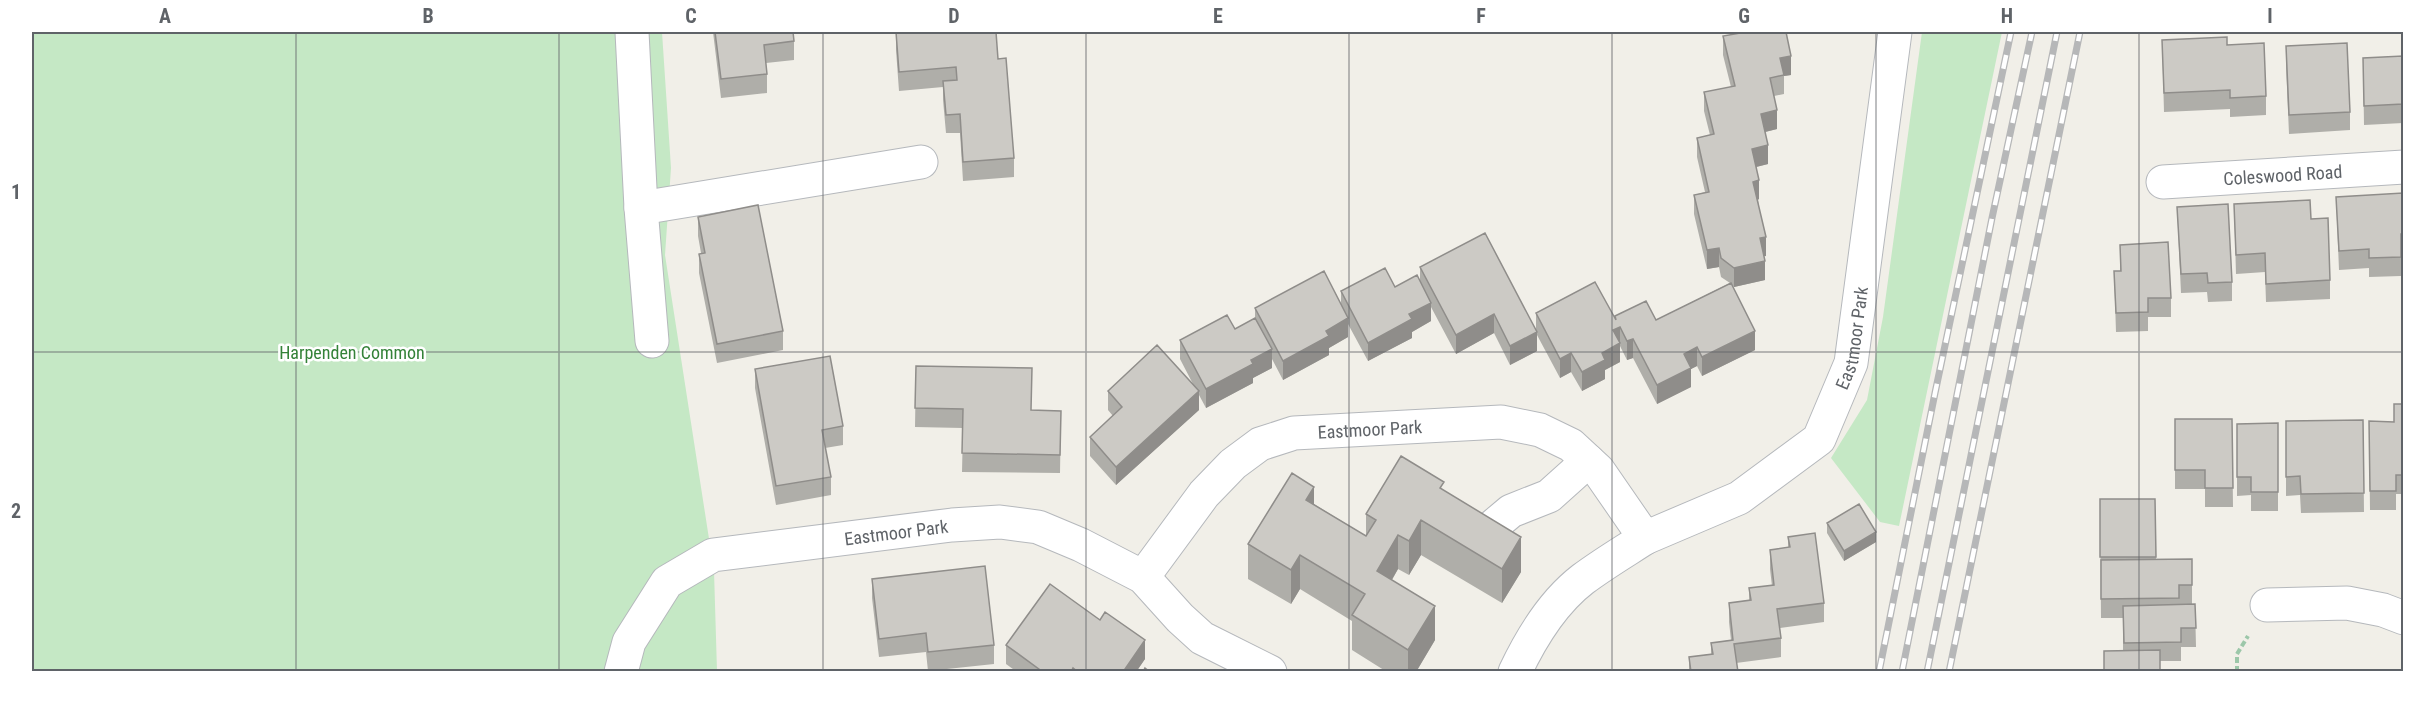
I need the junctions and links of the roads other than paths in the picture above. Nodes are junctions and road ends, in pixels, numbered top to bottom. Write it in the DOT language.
graph roads {
  1 [pos="632,32"];
  2 [pos="1896,32"];
  3 [pos="921,162"];
  4 [pos="2403,167"];
  5 [pos="2163,182"];
  6 [pos="642,208"];
  7 [pos="652,341"];
  8 [pos="1588,461"];
  9 [pos="1645,538"];
  10 [pos="1481,542"];
  11 [pos="1143,577"];
  12 [pos="2267,605"];
  13 [pos="2403,618"];
  14 [pos="621,672"];
  15 [pos="1270,672"];
  16 [pos="1515,672"];
  1 -- 6 [label="street"];
  2 -- 9 [label="street, Eastmoor Park"];
  3 -- 6 [label="street"];
  4 -- 5 [label="street, Coleswood Road"];
  6 -- 7 [label="street"];
  8 -- 9 [label="street, Eastmoor Park"];
  8 -- 10 [label="street"];
  8 -- 11 [label="street, Eastmoor Park"];
  9 -- 16 [label="street, Eastmoor Park"];
  11 -- 14 [label="street, Eastmoor Park"];
  11 -- 15 [label="street, Eastmoor Park"];
  12 -- 13 [label="street"];
}
